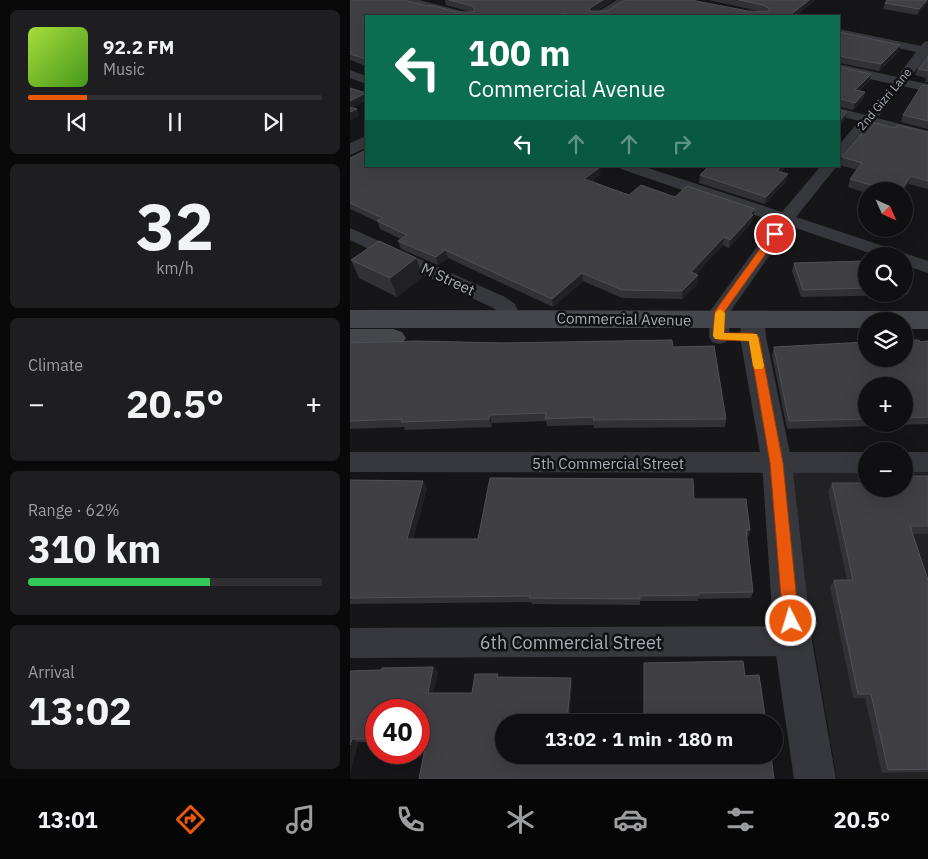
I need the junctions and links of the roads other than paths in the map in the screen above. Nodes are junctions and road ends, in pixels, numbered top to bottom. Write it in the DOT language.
graph roads {
  1 [pos="407,0"];
  2 [pos="626,0"];
  3 [pos="465,15"];
  4 [pos="599,15"];
  5 [pos="840,32"];
  6 [pos="926,48"];
  7 [pos="840,68"];
  8 [pos="350,74"];
  9 [pos="365,80"];
  10 [pos="900,82"];
  11 [pos="928,88"];
  12 [pos="840,112"];
  13 [pos="867,119"];
  14 [pos="928,135"];
  15 [pos="365,142"];
  16 [pos="350,150"];
  17 [pos="840,153"];
  18 [pos="629,167"];
  19 [pos="828,167"];
  20 [pos="786,219"];
  21 [pos="350,233"];
  22 [pos="869,247"];
  23 [pos="913,262"];
  24 [pos="928,267"];
  25 [pos="511,318"];
  26 [pos="350,319"];
  27 [pos="928,320"];
  28 [pos="719,328"];
  29 [pos="753,329"];
  30 [pos="858,336"];
  31 [pos="913,336"];
  32 [pos="928,336"];
  33 [pos="350,338"];
  34 [pos="350,462"];
  35 [pos="858,462"];
  36 [pos="913,462"];
  37 [pos="928,462"];
  38 [pos="777,463"];
  39 [pos="793,641"];
  40 [pos="350,644"];
  41 [pos="815,779"];
  1 -- 3 [label="street"];
  2 -- 4 [label="street"];
  5 -- 6 [label="street"];
  6 -- 10 [label="street, 2nd Gizri Lane"];
  7 -- 10 [label="street"];
  8 -- 9 [label="street"];
  10 -- 11 [label="street"];
  10 -- 13 [label="street, 2nd Gizri Lane"];
  12 -- 13 [label="street"];
  13 -- 14 [label="street"];
  13 -- 17 [label="street, 2nd Gizri Lane"];
  15 -- 16 [label="street"];
  18 -- 20 [label="street"];
  19 -- 20 [label="street"];
  20 -- 22 [label="street"];
  20 -- 28 [label="street"];
  21 -- 25 [label="street, M Street"];
  23 -- 24 [label="street"];
  25 -- 26 [label="main road, Commercial Avenue"];
  25 -- 28 [label="main road, Commercial Avenue"];
  27 -- 29 [label="main road, Commercial Avenue"];
  28 -- 29 [label="main road, Commercial Avenue"];
  28 -- 33 [label="main road, Commercial Avenue"];
  29 -- 30 [label="main road, Commercial Avenue"];
  29 -- 38 [label="street"];
  31 -- 32 [label="main road"];
  34 -- 38 [label="street, 5th Commercial Street"];
  35 -- 38 [label="street, 5th Commercial Street"];
  36 -- 37 [label="street"];
  38 -- 39 [label="street"];
  39 -- 40 [label="street, 6th Commercial Street"];
  39 -- 41 [label="street"];
}
